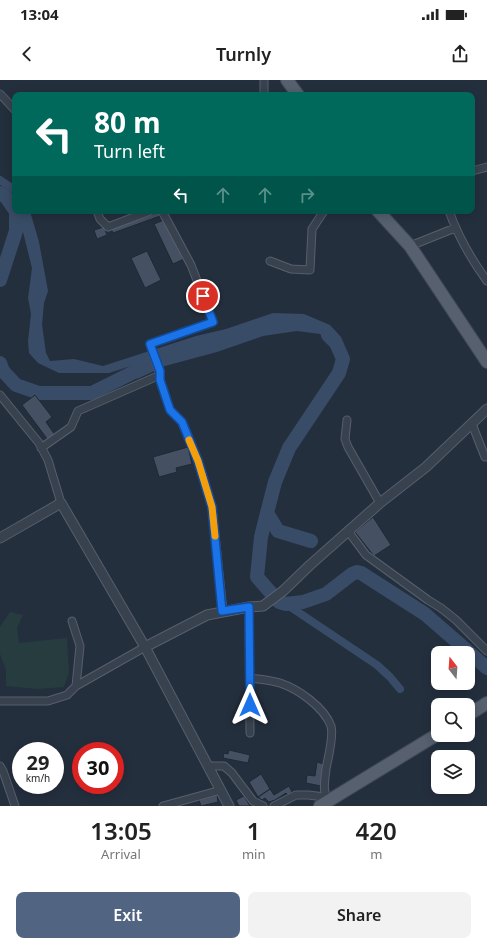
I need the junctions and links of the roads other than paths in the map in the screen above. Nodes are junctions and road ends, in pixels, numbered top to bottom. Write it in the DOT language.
graph roads {
  1 [pos="264,80"];
  2 [pos="287,80"];
  3 [pos="264,92"];
  4 [pos="296,92"];
  5 [pos="0,94"];
  6 [pos="12,107"];
  7 [pos="487,166"];
  8 [pos="475,170"];
  9 [pos="98,214"];
  10 [pos="142,214"];
  11 [pos="164,214"];
  12 [pos="322,214"];
  13 [pos="379,214"];
  14 [pos="450,214"];
  15 [pos="455,228"];
  16 [pos="410,246"];
  17 [pos="270,261"];
  18 [pos="487,281"];
  19 [pos="487,362"];
  20 [pos="160,373"];
  21 [pos="0,395"];
  22 [pos="487,409"];
  23 [pos="347,420"];
  24 [pos="472,424"];
  25 [pos="41,448"];
  26 [pos="485,457"];
  27 [pos="61,503"];
  28 [pos="380,503"];
  29 [pos="348,531"];
  30 [pos="0,538"];
  31 [pos="249,607"];
  32 [pos="222,611"];
  33 [pos="72,621"];
  34 [pos="145,647"];
  35 [pos="487,652"];
  36 [pos="250,678"];
  37 [pos="76,686"];
  38 [pos="0,701"];
  39 [pos="487,703"];
  40 [pos="475,711"];
  41 [pos="250,733"];
  42 [pos="431,738"];
  43 [pos="0,766"];
  44 [pos="208,766"];
  45 [pos="221,790"];
  46 [pos="325,801"];
  47 [pos="180,804"];
  48 [pos="15,806"];
  49 [pos="162,806"];
  50 [pos="229,806"];
  51 [pos="263,806"];
  52 [pos="274,806"];
  1 -- 3 [label="street"];
  2 -- 4 [label="main road"];
  5 -- 6 [label="street"];
  7 -- 8 [label="street"];
  9 -- 10 [label="street"];
  11 -- 20 [label="street"];
  12 -- 17 [label="street"];
  13 -- 16 [label="main road"];
  14 -- 15 [label="street"];
  15 -- 16 [label="street"];
  15 -- 18 [label="street"];
  16 -- 19 [label="main road"];
  20 -- 25 [label="street"];
  20 -- 32 [label="street"];
  21 -- 25 [label="street"];
  22 -- 24 [label="street"];
  23 -- 28 [label="street"];
  24 -- 26 [label="street"];
  24 -- 28 [label="street"];
  25 -- 27 [label="street"];
  27 -- 30 [label="street"];
  27 -- 34 [label="street"];
  28 -- 29 [label="street"];
  29 -- 31 [label="street"];
  29 -- 35 [label="street"];
  31 -- 32 [label="street"];
  31 -- 36 [label="street"];
  32 -- 34 [label="street"];
  33 -- 37 [label="street"];
  34 -- 37 [label="street"];
  34 -- 44 [label="street"];
  36 -- 41 [label="street"];
  36 -- 46 [label="street"];
  37 -- 38 [label="street"];
  39 -- 40 [label="main road"];
  42 -- 46 [label="main road"];
  43 -- 48 [label="street"];
  44 -- 45 [label="street"];
  44 -- 51 [label="street"];
  45 -- 47 [label="street"];
  45 -- 50 [label="street"];
  46 -- 52 [label="street"];
  47 -- 49 [label="street"];
}
